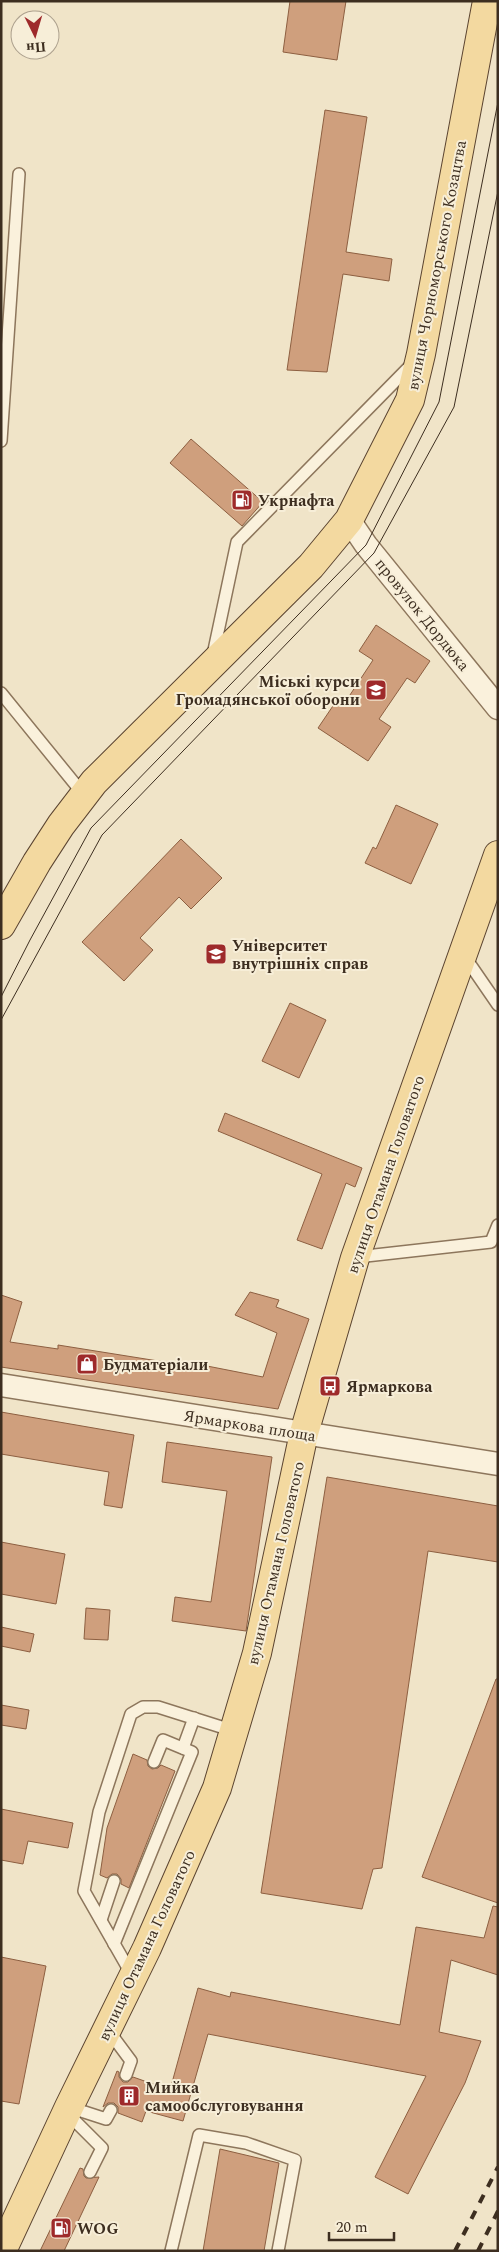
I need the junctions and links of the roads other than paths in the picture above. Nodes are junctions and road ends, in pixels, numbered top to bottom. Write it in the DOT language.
graph roads {
  1 [pos="487,1"];
  2 [pos="19,174"];
  3 [pos="421,354"];
  4 [pos="1,441"];
  5 [pos="349,520"];
  6 [pos="210,666"];
  7 [pos="1,693"];
  8 [pos="498,708"];
  9 [pos="84,795"];
  10 [pos="498,855"];
  11 [pos="1,925"];
  12 [pos="463,954"];
  13 [pos="498,1005"];
  14 [pos="498,1225"];
  15 [pos="355,1258"];
  16 [pos="1,1385"];
  17 [pos="304,1433"];
  18 [pos="498,1464"];
  19 [pos="194,1718"];
  20 [pos="234,1731"];
  21 [pos="183,1748"];
  22 [pos="154,1762"];
  23 [pos="114,1881"];
  24 [pos="101,1920"];
  25 [pos="114,1944"];
  26 [pos="133,1976"];
  27 [pos="107,2029"];
  28 [pos="126,2075"];
  29 [pos="68,2110"];
  30 [pos="111,2110"];
  31 [pos="90,2172"];
  32 [pos="2,2251"];
  33 [pos="171,2251"];
  34 [pos="278,2251"];
  1 -- 3 [label="main road, вулиця Чорноморського Козацтва"];
  2 -- 4 [label="lane"];
  3 -- 5 [label="main road, вулиця Чорноморського Козацтва"];
  3 -- 6 [label="lane"];
  5 -- 6 [label="main road, вулиця Чорноморського Козацтва"];
  5 -- 8 [label="street, провулок Дордюка"];
  6 -- 9 [label="main road, вулиця Чорноморського Козацтва"];
  7 -- 9 [label="lane"];
  9 -- 11 [label="main road, вулиця Чорноморського Козацтва"];
  10 -- 12 [label="main road, вулиця Отамана Головатого"];
  12 -- 13 [label="lane"];
  12 -- 15 [label="main road, вулиця Отамана Головатого"];
  14 -- 15 [label="lane"];
  15 -- 17 [label="main road, вулиця Отамана Головатого"];
  16 -- 17 [label="street, Ярмаркова площа"];
  17 -- 18 [label="street, Ярмаркова площа"];
  17 -- 20 [label="main road, вулиця Отамана Головатого"];
  19 -- 20 [label="lane"];
  19 -- 21 [label="lane"];
  19 -- 24 [label="lane"];
  20 -- 26 [label="main road, вулиця Отамана Головатого"];
  21 -- 22 [label="lane"];
  21 -- 25 [label="lane"];
  23 -- 24 [label="lane"];
  24 -- 25 [label="lane"];
  25 -- 26 [label="lane"];
  26 -- 27 [label="main road, вулиця Отамана Головатого"];
  27 -- 28 [label="lane"];
  27 -- 29 [label="main road, вулиця Отамана Головатого"];
  29 -- 30 [label="lane"];
  29 -- 31 [label="lane"];
  29 -- 32 [label="main road, вулиця Отамана Головатого"];
  33 -- 34 [label="lane"];
}
